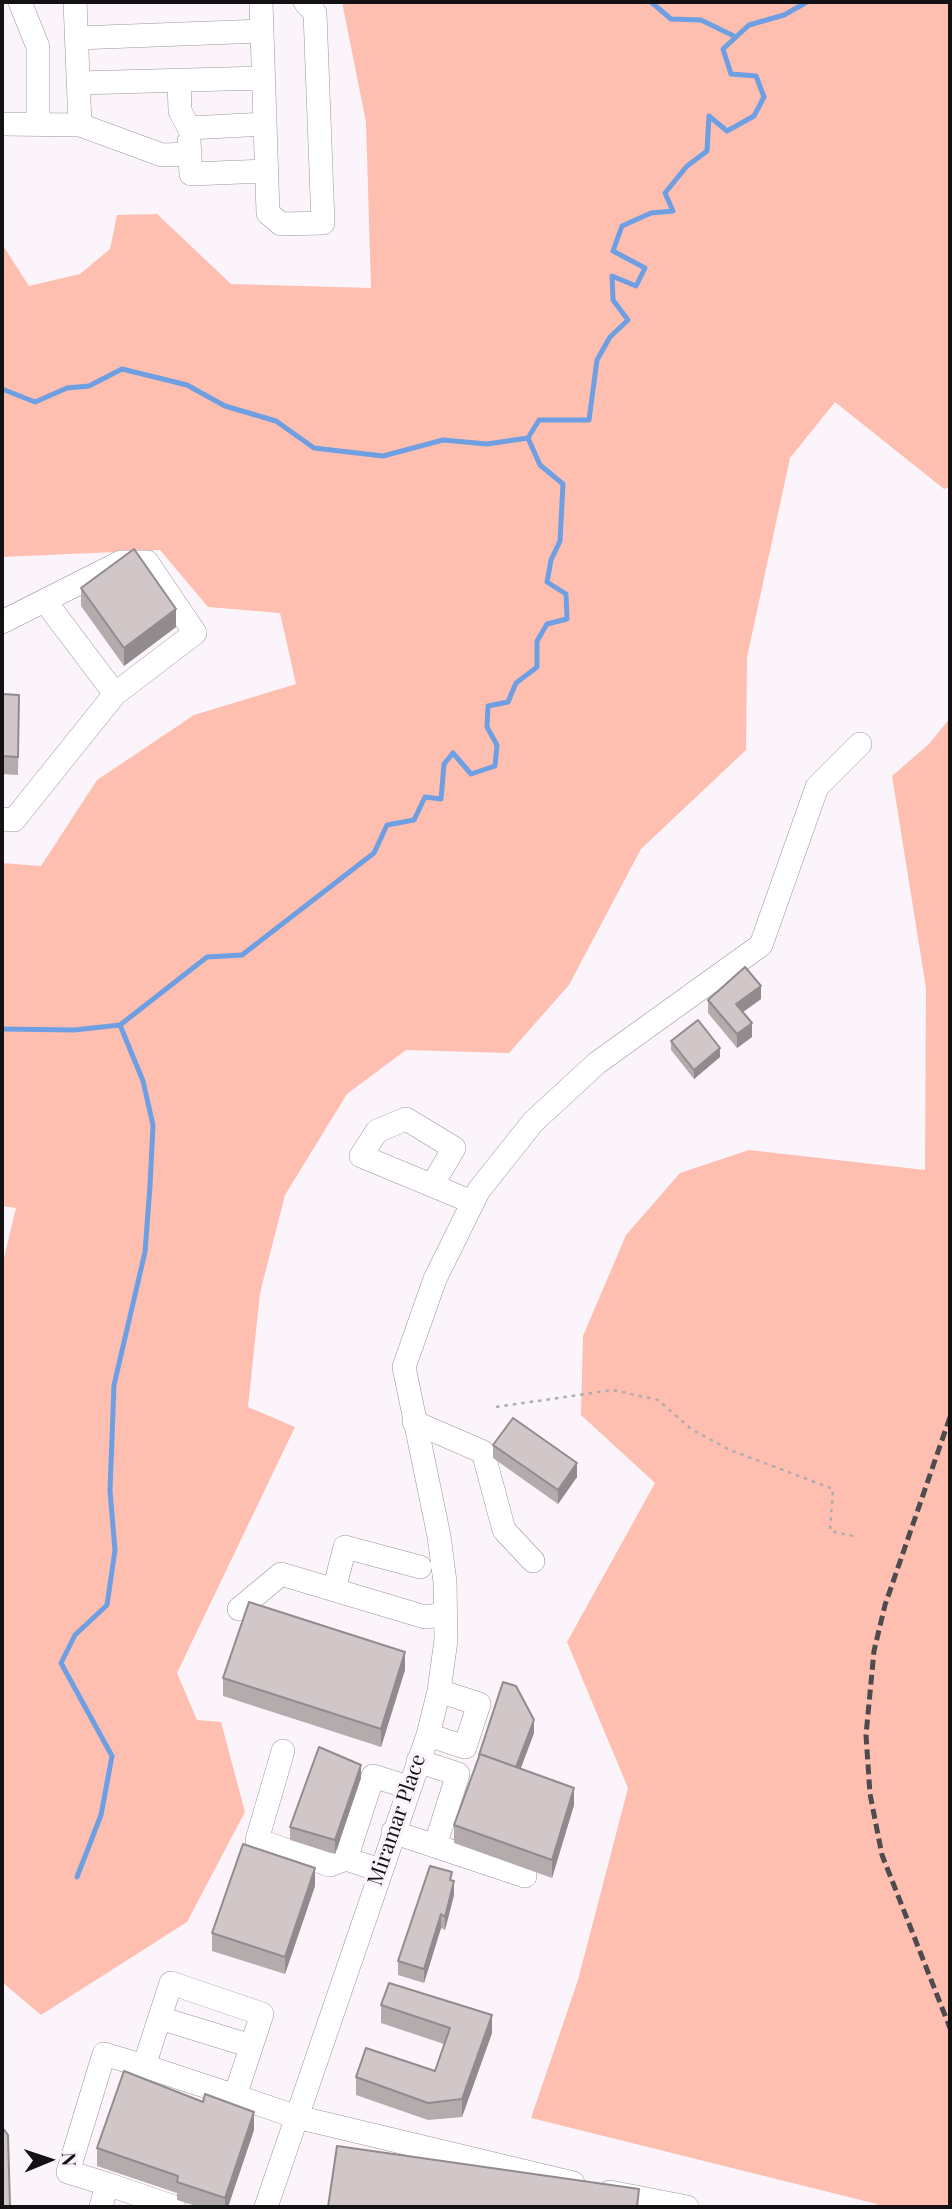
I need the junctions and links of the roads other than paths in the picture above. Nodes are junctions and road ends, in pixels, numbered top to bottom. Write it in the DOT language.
graph roads {
  1 [pos="20,2"];
  2 [pos="75,2"];
  3 [pos="261,2"];
  4 [pos="275,2"];
  5 [pos="305,2"];
  6 [pos="262,31"];
  7 [pos="77,37"];
  8 [pos="263,78"];
  9 [pos="178,80"];
  10 [pos="78,83"];
  11 [pos="2,124"];
  12 [pos="38,124"];
  13 [pos="265,124"];
  14 [pos="80,125"];
  15 [pos="189,128"];
  16 [pos="190,154"];
  17 [pos="267,171"];
  18 [pos="46,601"];
  19 [pos="2,622"];
  20 [pos="116,694"];
  21 [pos="860,744"];
  22 [pos="2,819"];
  23 [pos="433,1184"];
  24 [pos="472,1202"];
  25 [pos="414,1422"];
  26 [pos="533,1561"];
  27 [pos="420,1567"];
  28 [pos="334,1590"];
  29 [pos="239,1609"];
  30 [pos="446,1614"];
  31 [pos="439,1691"];
  32 [pos="428,1735"];
  33 [pos="283,1751"];
  34 [pos="418,1761"];
  35 [pos="408,1787"];
  36 [pos="393,1832"];
  37 [pos="435,1846"];
  38 [pos="346,1859"];
  39 [pos="380,1870"];
  40 [pos="525,1876"];
  41 [pos="160,2018"];
  42 [pos="251,2046"];
  43 [pos="144,2066"];
  44 [pos="235,2096"];
  45 [pos="297,2117"];
  46 [pos="107,2184"];
  47 [pos="101,2207"];
  48 [pos="174,2207"];
  49 [pos="266,2207"];
  50 [pos="687,2207"];
  1 -- 12 [label="street"];
  2 -- 7 [label="street"];
  3 -- 4 [label="street"];
  3 -- 6 [label="street"];
  5 -- 17 [label="street"];
  6 -- 7 [label="street"];
  6 -- 8 [label="street"];
  7 -- 10 [label="street"];
  8 -- 9 [label="street"];
  8 -- 13 [label="street"];
  9 -- 10 [label="street"];
  9 -- 15 [label="street"];
  10 -- 14 [label="street"];
  11 -- 12 [label="street"];
  12 -- 14 [label="street"];
  13 -- 15 [label="street"];
  13 -- 17 [label="street"];
  14 -- 16 [label="street"];
  15 -- 16 [label="street"];
  16 -- 17 [label="street"];
  18 -- 19 [label="street"];
  18 -- 20 [label="street"];
  18 -- 20 [label="street"];
  20 -- 22 [label="street"];
  21 -- 24 [label="street, Miramar Place"];
  23 -- 24 [label="street"];
  24 -- 25 [label="street, Miramar Place"];
  25 -- 26 [label="street"];
  25 -- 30 [label="street, Miramar Place"];
  27 -- 28 [label="street"];
  28 -- 29 [label="street"];
  28 -- 30 [label="street"];
  30 -- 31 [label="street, Miramar Place"];
  31 -- 32 [label="street, Miramar Place"];
  31 -- 32 [label="street"];
  32 -- 34 [label="street, Miramar Place"];
  33 -- 38 [label="street"];
  34 -- 35 [label="street, Miramar Place"];
  34 -- 37 [label="street"];
  35 -- 36 [label="street, Miramar Place"];
  35 -- 38 [label="street"];
  36 -- 37 [label="street"];
  36 -- 39 [label="street, Miramar Place"];
  37 -- 40 [label="street"];
  38 -- 39 [label="street"];
  39 -- 45 [label="street, Miramar Place"];
  41 -- 42 [label="street"];
  41 -- 42 [label="street"];
  41 -- 43 [label="street"];
  42 -- 44 [label="street"];
  43 -- 44 [label="street"];
  43 -- 46 [label="street"];
  44 -- 45 [label="street"];
  45 -- 49 [label="street, Miramar Place"];
  45 -- 50 [label="street"];
  46 -- 47 [label="street"];
  46 -- 48 [label="street"];
}
